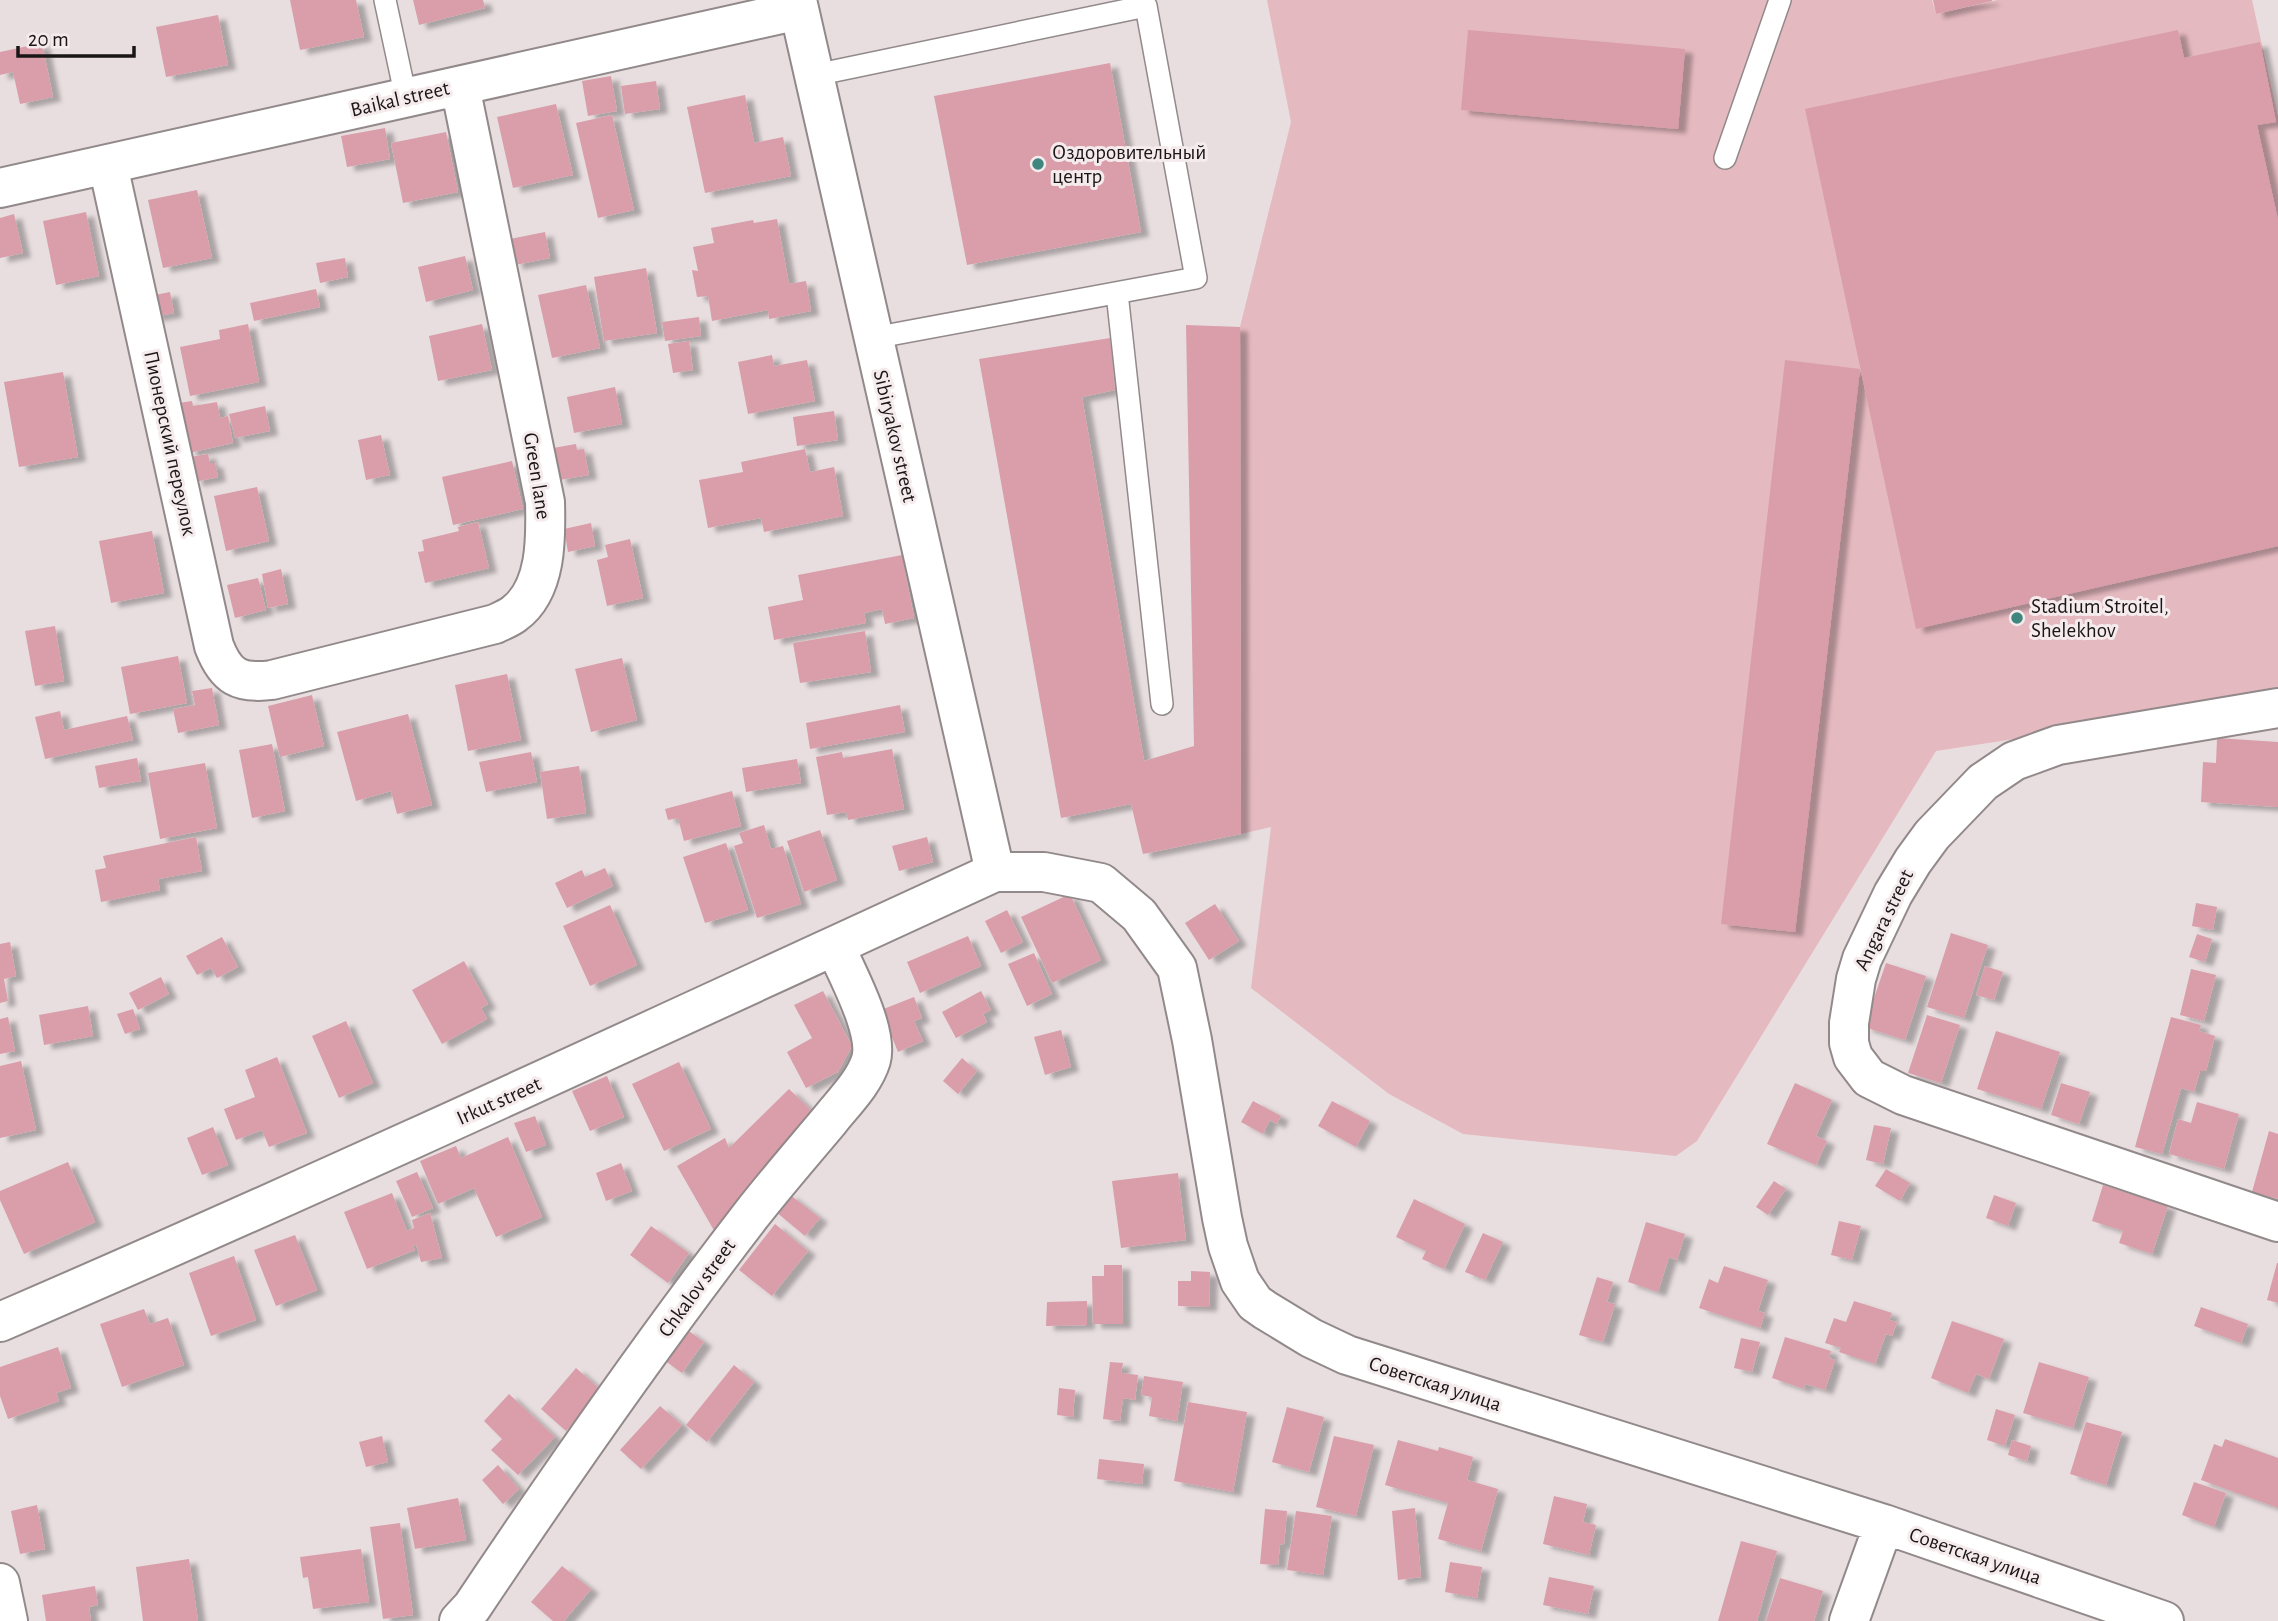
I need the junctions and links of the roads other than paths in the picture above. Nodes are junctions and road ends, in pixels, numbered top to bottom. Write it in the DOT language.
graph roads {
  1 [pos="385,0"];
  2 [pos="1780,0"];
  3 [pos="798,5"];
  4 [pos="814,75"];
  5 [pos="460,86"];
  6 [pos="405,98"];
  7 [pos="1725,158"];
  8 [pos="108,165"];
  9 [pos="0,188"];
  10 [pos="1116,293"];
  11 [pos="873,338"];
  12 [pos="272,680"];
  13 [pos="1162,704"];
  14 [pos="2278,708"];
  15 [pos="995,872"];
  16 [pos="835,946"];
  17 [pos="2278,1222"];
  18 [pos="0,1322"];
  19 [pos="1884,1524"];
  20 [pos="0,1583"];
  21 [pos="8,1621"];
  22 [pos="459,1621"];
  23 [pos="1849,1621"];
  24 [pos="2164,1621"];
  1 -- 6 [label="lane"];
  2 -- 7 [label="lane"];
  3 -- 4 [label="street, Sibiryakov street"];
  3 -- 5 [label="street, Baikal street"];
  4 -- 10 [label="lane"];
  4 -- 11 [label="street, Sibiryakov street"];
  5 -- 6 [label="street, Baikal street"];
  5 -- 12 [label="street, Green lane"];
  6 -- 8 [label="street, Baikal street"];
  8 -- 9 [label="street, Baikal street"];
  8 -- 12 [label="street, Пионерский переулок"];
  10 -- 11 [label="lane"];
  10 -- 13 [label="lane"];
  11 -- 15 [label="street, Sibiryakov street"];
  14 -- 17 [label="street, Angara street"];
  15 -- 16 [label="street, Irkut street"];
  15 -- 19 [label="street, Советская улица"];
  16 -- 18 [label="street, Irkut street"];
  16 -- 22 [label="street, Chkalov street"];
  19 -- 23 [label="street"];
  19 -- 24 [label="street, Советская улица"];
  20 -- 21 [label="street"];
}
